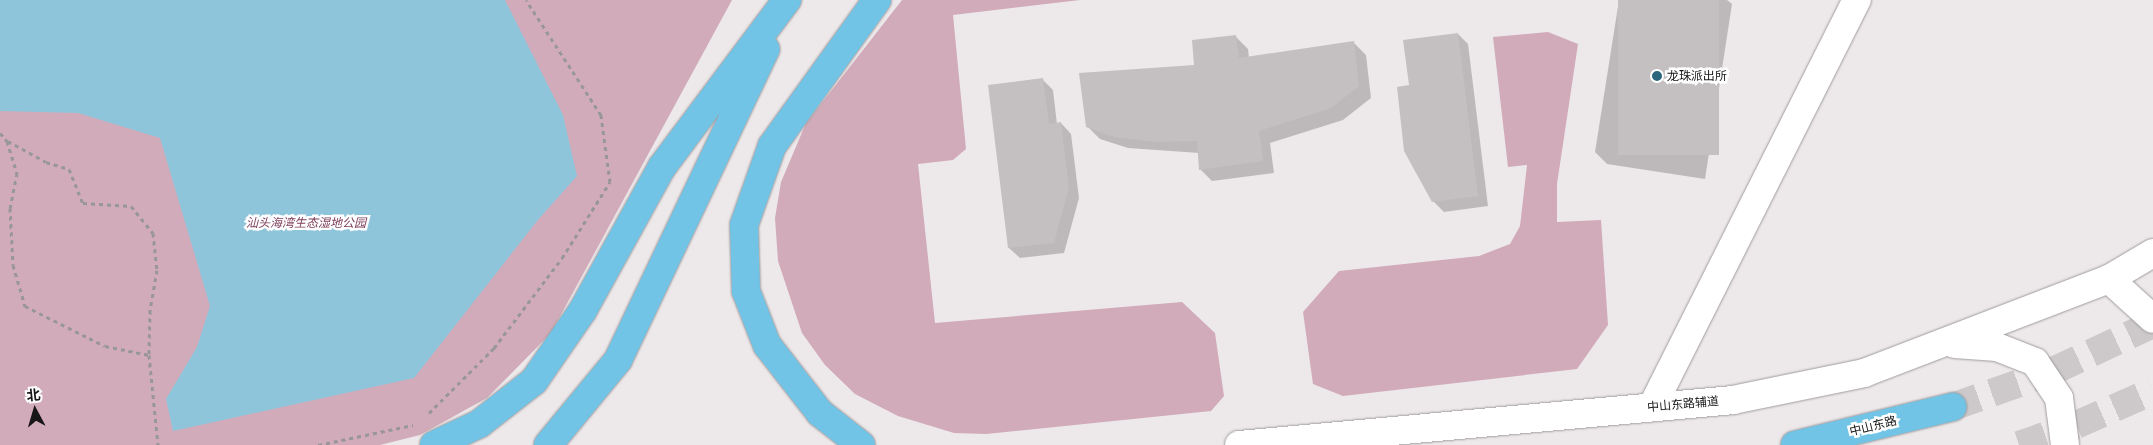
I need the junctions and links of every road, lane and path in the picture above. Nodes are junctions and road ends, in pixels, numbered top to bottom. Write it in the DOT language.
graph roads {
  1 [pos="526,0"];
  2 [pos="788,0"];
  3 [pos="877,0"];
  4 [pos="1857,0"];
  5 [pos="0,133"];
  6 [pos="7,141"];
  7 [pos="2153,253"];
  8 [pos="2109,279"];
  9 [pos="2153,319"];
  10 [pos="1947,344"];
  11 [pos="149,355"];
  12 [pos="1652,407"];
  13 [pos="1952,407"];
  14 [pos="426,417"];
  15 [pos="426,434"];
  16 [pos="158,445"];
  17 [pos="318,445"];
  18 [pos="548,445"];
  19 [pos="861,445"];
  20 [pos="1239,445"];
  21 [pos="1795,445"];
  22 [pos="2065,445"];
  1 -- 14 [label="path"];
  2 -- 15 [label="highway"];
  2 -- 18 [label="highway"];
  3 -- 19 [label="highway"];
  4 -- 12 [label="street"];
  5 -- 6 [label="path"];
  6 -- 11 [label="path"];
  6 -- 11 [label="path"];
  7 -- 8 [label="street, 中山东路辅道"];
  8 -- 9 [label="street"];
  8 -- 10 [label="street, 中山东路辅道"];
  10 -- 12 [label="street, 中山东路辅道"];
  10 -- 22 [label="street"];
  11 -- 16 [label="path"];
  12 -- 20 [label="street, 中山东路辅道"];
  13 -- 21 [label="highway, 中山东路"];
  15 -- 17 [label="path"];
}
